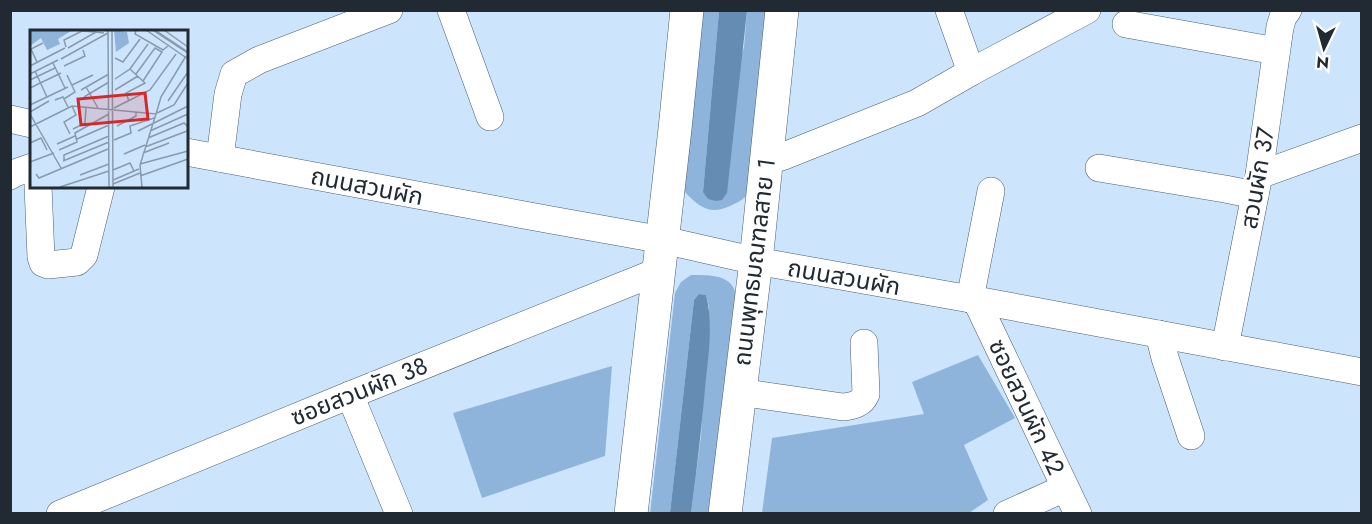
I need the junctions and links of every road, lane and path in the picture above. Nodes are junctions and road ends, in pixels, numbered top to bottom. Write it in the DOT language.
graph roads {
  1 [pos="389,10"];
  2 [pos="451,10"];
  3 [pos="687,10"];
  4 [pos="782,10"];
  5 [pos="949,10"];
  6 [pos="1087,10"];
  7 [pos="1288,10"];
  8 [pos="1126,24"];
  9 [pos="1276,51"];
  10 [pos="971,72"];
  11 [pos="490,117"];
  12 [pos="10,119"];
  13 [pos="30,124"];
  14 [pos="1362,138"];
  15 [pos="188,152"];
  16 [pos="220,158"];
  17 [pos="766,162"];
  18 [pos="30,168"];
  19 [pos="1099,168"];
  20 [pos="10,176"];
  21 [pos="1257,185"];
  22 [pos="38,188"];
  23 [pos="101,188"];
  24 [pos="991,191"];
  25 [pos="668,251"];
  26 [pos="748,259"];
  27 [pos="973,299"];
  28 [pos="1159,334"];
  29 [pos="864,343"];
  30 [pos="1225,347"];
  31 [pos="1362,372"];
  32 [pos="739,392"];
  33 [pos="350,395"];
  34 [pos="1191,436"];
  35 [pos="1065,488"];
  36 [pos="60,513"];
  37 [pos="399,513"];
  38 [pos="631,513"];
  39 [pos="725,513"];
  40 [pos="1008,513"];
  41 [pos="1078,513"];
  1 -- 16 [label="street"];
  2 -- 11 [label="street"];
  3 -- 25 [label="main road"];
  4 -- 17 [label="main road, ถนนพุทธมณฑลสาย 1"];
  5 -- 10 [label="street"];
  6 -- 10 [label="street"];
  7 -- 9 [label="street, สวนผัก 37"];
  8 -- 9 [label="street"];
  9 -- 21 [label="street, สวนผัก 37"];
  10 -- 17 [label="street"];
  12 -- 13 [label="street"];
  14 -- 21 [label="street"];
  15 -- 16 [label="street, ถนนสวนผัก"];
  16 -- 25 [label="street, ถนนสวนผัก"];
  17 -- 26 [label="main road, ถนนพุทธมณฑลสาย 1"];
  18 -- 20 [label="street"];
  19 -- 21 [label="street"];
  21 -- 30 [label="street, สวนผัก 37"];
  22 -- 23 [label="street"];
  24 -- 27 [label="street"];
  25 -- 26 [label="street, ถนนสวนผัก"];
  25 -- 33 [label="street, ซอยสวนผัก 38"];
  25 -- 38 [label="main road"];
  26 -- 27 [label="street, ถนนสวนผัก"];
  26 -- 32 [label="main road, ถนนพุทธมณฑลสาย 1"];
  27 -- 28 [label="street, ถนนสวนผัก"];
  27 -- 35 [label="street, ซอยสวนผัก 42"];
  28 -- 30 [label="street, ถนนสวนผัก"];
  28 -- 34 [label="street"];
  29 -- 32 [label="street"];
  30 -- 31 [label="street, ถนนสวนผัก"];
  32 -- 39 [label="main road, ถนนพุทธมณฑลสาย 1"];
  33 -- 36 [label="street, ซอยสวนผัก 38"];
  33 -- 37 [label="street"];
  35 -- 40 [label="street"];
  35 -- 41 [label="street, ซอยสวนผัก 42"];
}
